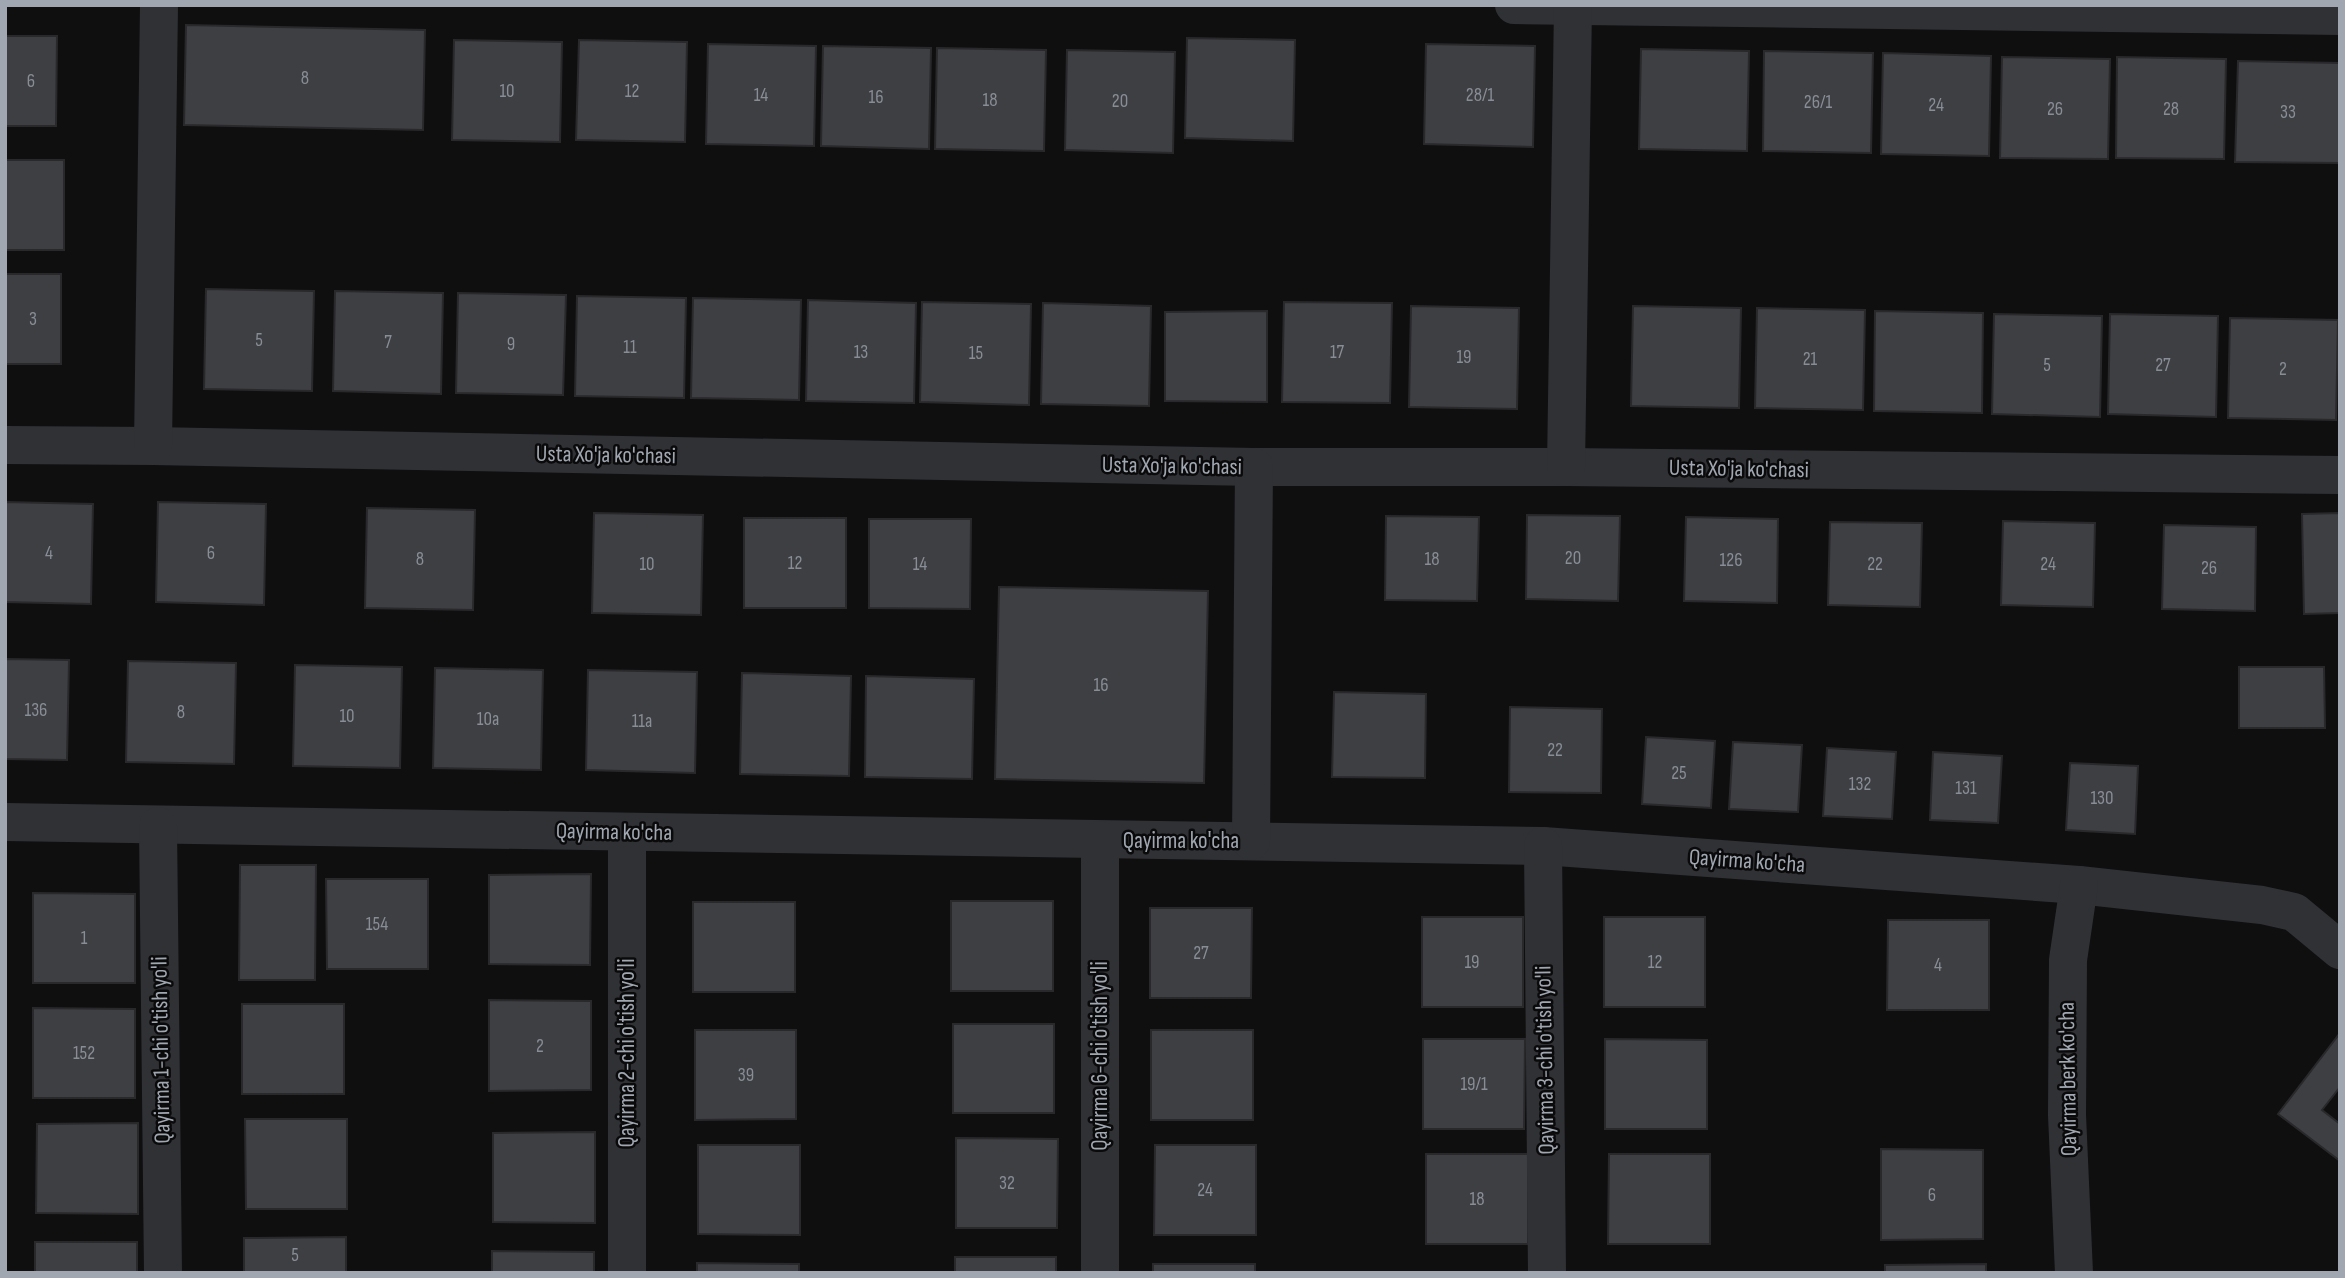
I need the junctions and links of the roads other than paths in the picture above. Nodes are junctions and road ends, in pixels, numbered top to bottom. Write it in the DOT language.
graph roads {
  1 [pos="159,5"];
  2 [pos="1514,5"];
  3 [pos="1573,6"];
  4 [pos="2340,16"];
  5 [pos="5,445"];
  6 [pos="153,446"];
  7 [pos="1254,467"];
  8 [pos="1566,467"];
  9 [pos="2340,475"];
  10 [pos="5,822"];
  11 [pos="158,826"];
  12 [pos="627,832"];
  13 [pos="1100,840"];
  14 [pos="1251,841"];
  15 [pos="1543,846"];
  16 [pos="2079,885"];
  17 [pos="2340,950"];
  18 [pos="163,1273"];
  19 [pos="627,1273"];
  20 [pos="1100,1273"];
  21 [pos="1548,1273"];
  22 [pos="2074,1273"];
  1 -- 6 [label="street"];
  2 -- 3 [label="street"];
  3 -- 4 [label="street"];
  3 -- 8 [label="street"];
  5 -- 6 [label="street, Usta Xo'ja ko'chasi"];
  6 -- 7 [label="street, Usta Xo'ja ko'chasi"];
  7 -- 8 [label="street, Usta Xo'ja ko'chasi"];
  7 -- 14 [label="street"];
  8 -- 9 [label="street, Usta Xo'ja ko'chasi"];
  10 -- 11 [label="street, Qayirma ko'cha"];
  11 -- 12 [label="street, Qayirma ko'cha"];
  11 -- 18 [label="street, Qayirma 1-chi o'tish yo'li"];
  12 -- 13 [label="street, Qayirma ko'cha"];
  12 -- 19 [label="street, Qayirma 2-chi o'tish yo'li"];
  13 -- 14 [label="street, Qayirma ko'cha"];
  13 -- 20 [label="street, Qayirma 6-chi o'tish yo'li"];
  14 -- 15 [label="street, Qayirma ko'cha"];
  15 -- 16 [label="street, Qayirma ko'cha"];
  15 -- 21 [label="street, Qayirma 3-chi o'tish yo'li"];
  16 -- 17 [label="street, Qayirma ko'cha"];
  16 -- 22 [label="street, Qayirma berk ko'cha"];
}
